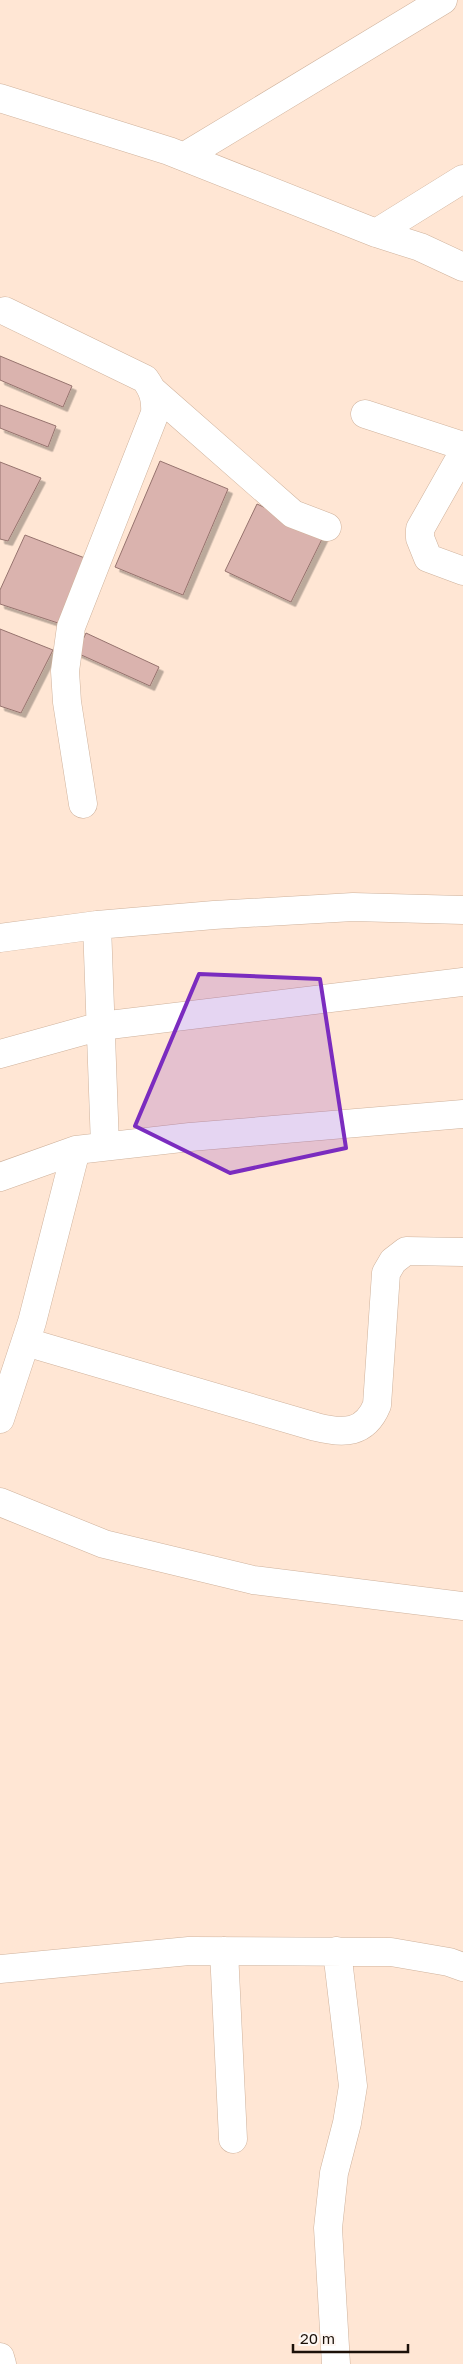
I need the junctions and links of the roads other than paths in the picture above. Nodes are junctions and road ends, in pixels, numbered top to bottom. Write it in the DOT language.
graph roads {
  1 [pos="443,0"];
  2 [pos="0,98"];
  3 [pos="184,156"];
  4 [pos="463,178"];
  5 [pos="376,232"];
  6 [pos="463,267"];
  7 [pos="2,314"];
  8 [pos="153,391"];
  9 [pos="366,414"];
  10 [pos="463,446"];
  11 [pos="463,453"];
  12 [pos="327,527"];
  13 [pos="463,571"];
  14 [pos="84,804"];
  15 [pos="463,910"];
  16 [pos="97,925"];
  17 [pos="0,938"];
  18 [pos="463,982"];
  19 [pos="100,1026"];
  20 [pos="0,1054"];
  21 [pos="463,1114"];
  22 [pos="105,1146"];
  23 [pos="76,1150"];
  24 [pos="0,1177"];
  25 [pos="463,1252"];
  26 [pos="26,1342"];
  27 [pos="0,1419"];
  28 [pos="0,1502"];
  29 [pos="463,1606"];
  30 [pos="224,1951"];
  31 [pos="337,1951"];
  32 [pos="463,1967"];
  33 [pos="0,1969"];
  34 [pos="233,2139"];
  35 [pos="0,2357"];
  36 [pos="2,2364"];
  37 [pos="336,2364"];
  1 -- 3 [label="street"];
  2 -- 3 [label="street"];
  3 -- 5 [label="street"];
  4 -- 5 [label="street"];
  5 -- 6 [label="street"];
  7 -- 8 [label="street"];
  8 -- 12 [label="street"];
  8 -- 14 [label="street"];
  9 -- 10 [label="street"];
  11 -- 13 [label="street"];
  15 -- 16 [label="street"];
  16 -- 17 [label="street"];
  16 -- 19 [label="street"];
  18 -- 19 [label="street"];
  19 -- 20 [label="street"];
  19 -- 22 [label="street"];
  21 -- 22 [label="street"];
  22 -- 23 [label="street"];
  23 -- 24 [label="street"];
  23 -- 26 [label="street"];
  25 -- 26 [label="street"];
  26 -- 27 [label="street"];
  28 -- 29 [label="street"];
  30 -- 31 [label="street"];
  30 -- 33 [label="street"];
  30 -- 34 [label="street"];
  31 -- 32 [label="street"];
  31 -- 37 [label="street"];
  35 -- 36 [label="street"];
}
